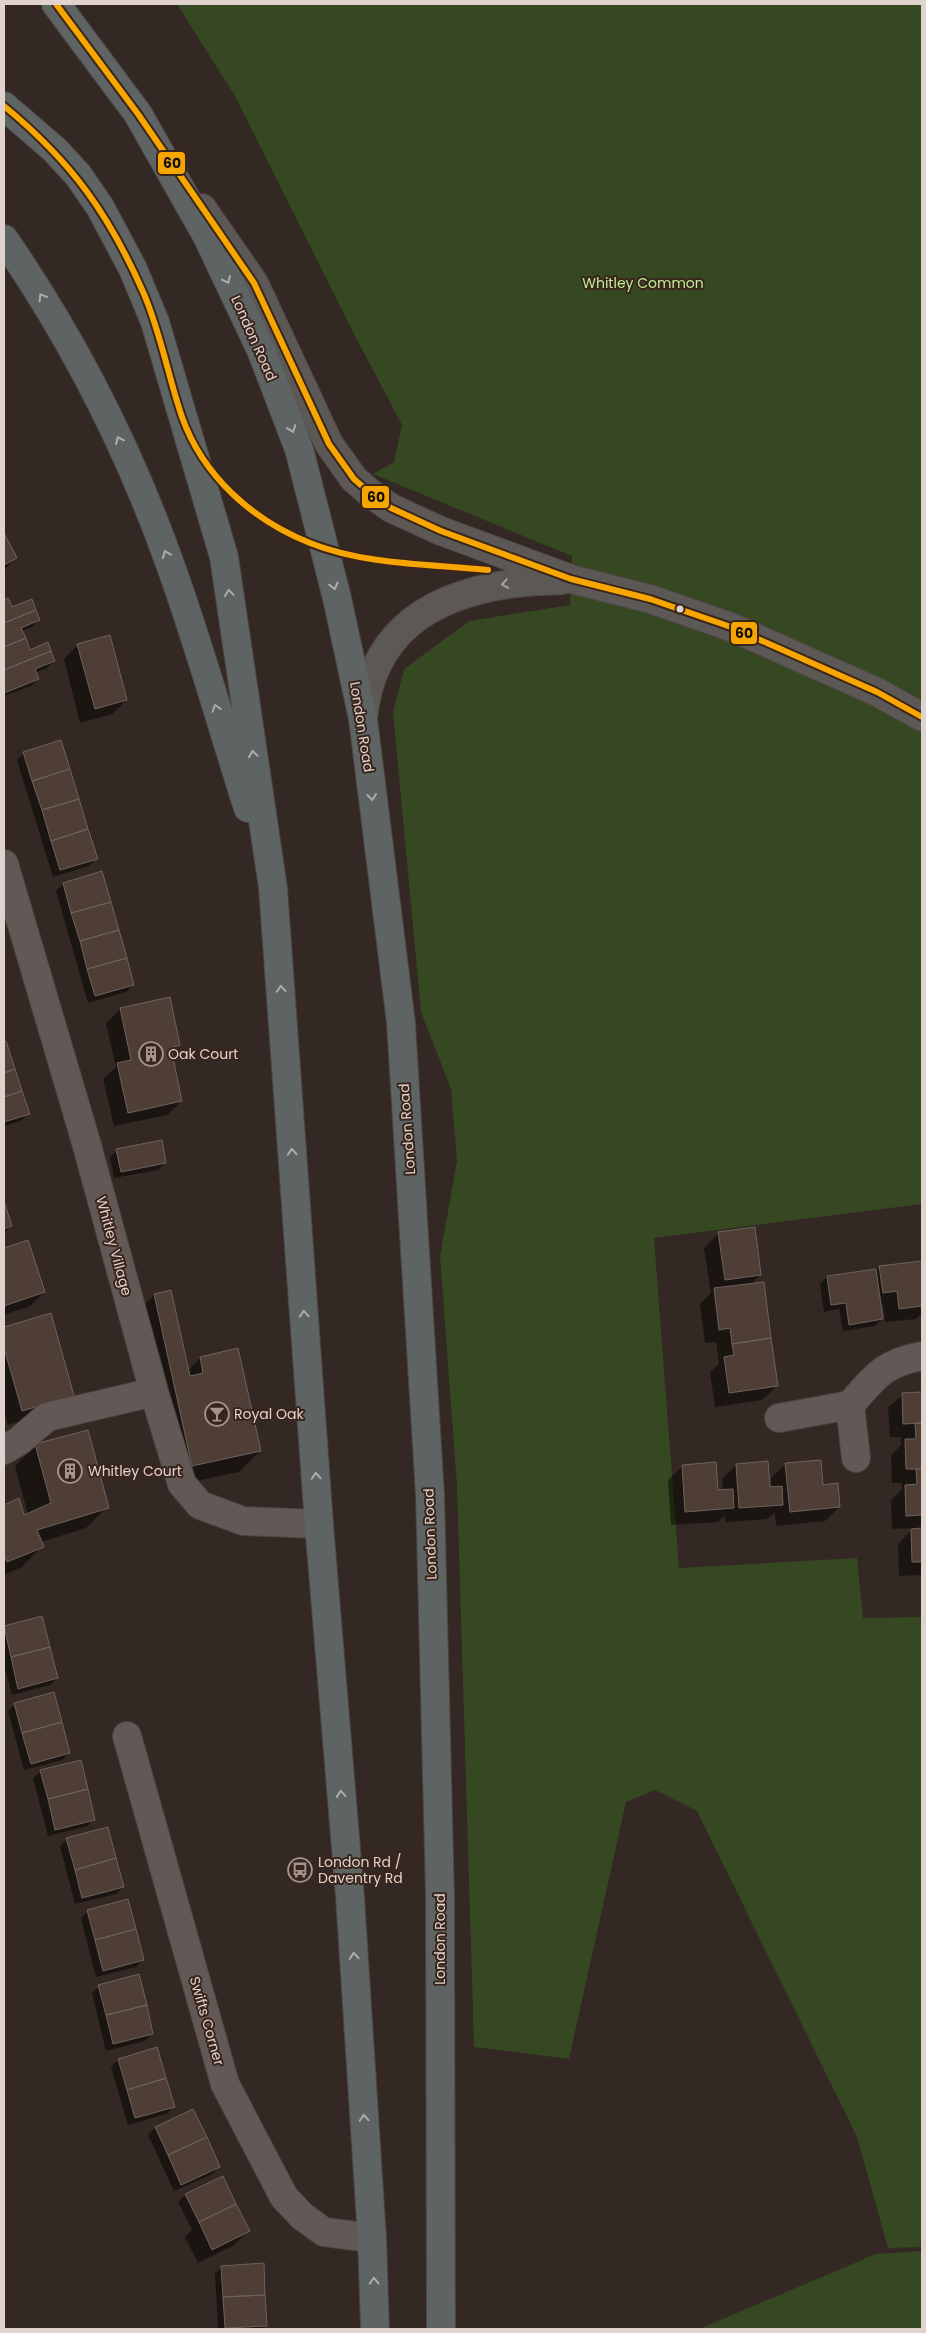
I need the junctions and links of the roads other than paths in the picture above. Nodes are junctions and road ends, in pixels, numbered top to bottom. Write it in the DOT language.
graph roads {
  1 [pos="56,4"];
  2 [pos="4,106"];
  3 [pos="138,114"];
  4 [pos="4,238"];
  5 [pos="571,579"];
  6 [pos="922,717"];
  7 [pos="363,719"];
  8 [pos="4,864"];
  9 [pos="273,888"];
  10 [pos="922,1356"];
  11 [pos="154,1392"];
  12 [pos="850,1405"];
  13 [pos="779,1418"];
  14 [pos="4,1450"];
  15 [pos="856,1458"];
  16 [pos="319,1524"];
  17 [pos="127,1736"];
  18 [pos="372,2238"];
  19 [pos="376,2329"];
  20 [pos="441,2329"];
  1 -- 3 [label="highway, London Road"];
  9 -- 2 [label="highway, one-way"];
  3 -- 5 [label="street"];
  3 -- 7 [label="highway, London Road, one-way"];
  9 -- 4 [label="highway, one-way"];
  5 -- 6 [label="street"];
  5 -- 7 [label="street, one-way"];
  7 -- 20 [label="highway, London Road, one-way"];
  8 -- 11 [label="street, Whitley Village"];
  16 -- 9 [label="highway, one-way"];
  10 -- 12 [label="street"];
  11 -- 14 [label="street"];
  11 -- 16 [label="street, Whitley Village"];
  12 -- 13 [label="street"];
  12 -- 15 [label="street"];
  18 -- 16 [label="highway, one-way"];
  17 -- 18 [label="street, Swifts Corner"];
  19 -- 18 [label="highway, one-way"];
}
